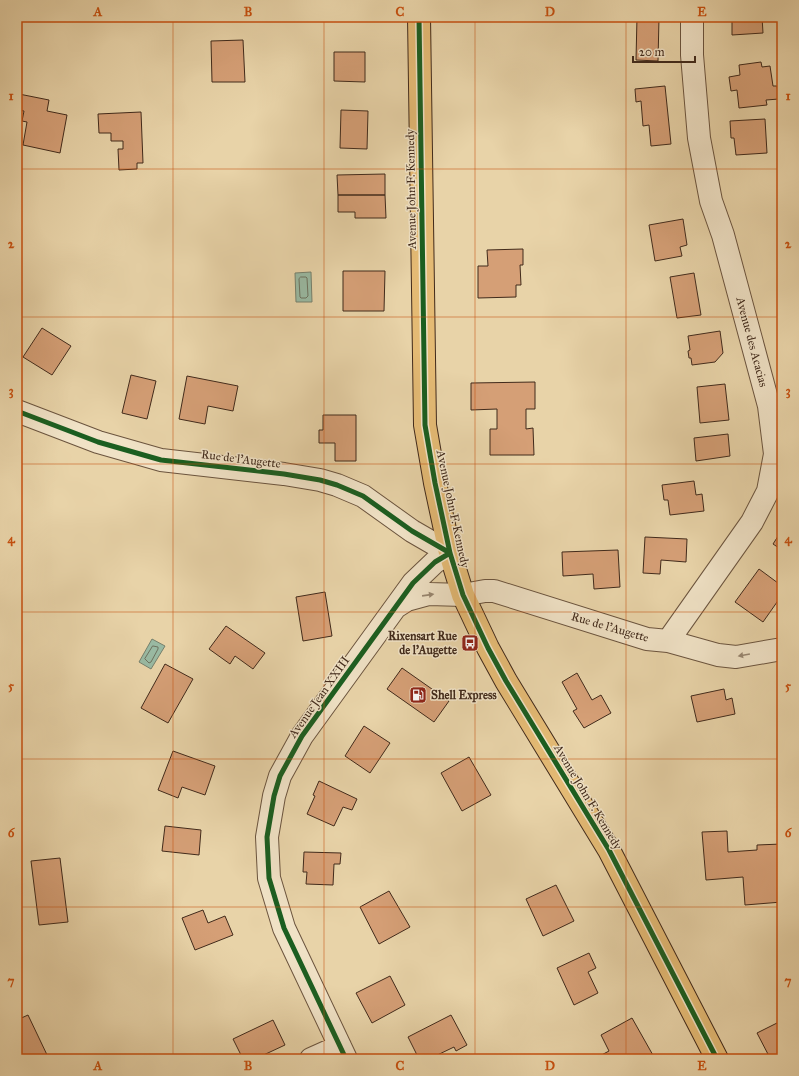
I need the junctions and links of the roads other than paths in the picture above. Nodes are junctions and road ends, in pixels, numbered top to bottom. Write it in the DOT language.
graph roads {
  1 [pos="419,17"];
  2 [pos="692,17"];
  3 [pos="17,411"];
  4 [pos="450,553"];
  5 [pos="463,595"];
  6 [pos="395,608"];
  7 [pos="668,641"];
  8 [pos="782,649"];
  9 [pos="343,1053"];
  10 [pos="310,1059"];
  11 [pos="718,1059"];
  1 -- 4 [label="main road, Avenue John F. Kennedy"];
  2 -- 7 [label="street, Avenue des Acacias"];
  3 -- 4 [label="street, Rue de l'Augette"];
  4 -- 5 [label="main road, Avenue John F. Kennedy"];
  4 -- 6 [label="street, Avenue Jean XXIII"];
  6 -- 5 [label="street, Avenue Jean XXIII, one-way"];
  5 -- 7 [label="street, Rue de l'Augette"];
  5 -- 11 [label="main road, Avenue John F. Kennedy"];
  6 -- 9 [label="street, Avenue Jean XXIII"];
  8 -- 7 [label="street, Rue de l'Augette, one-way"];
  9 -- 10 [label="street"];
}
